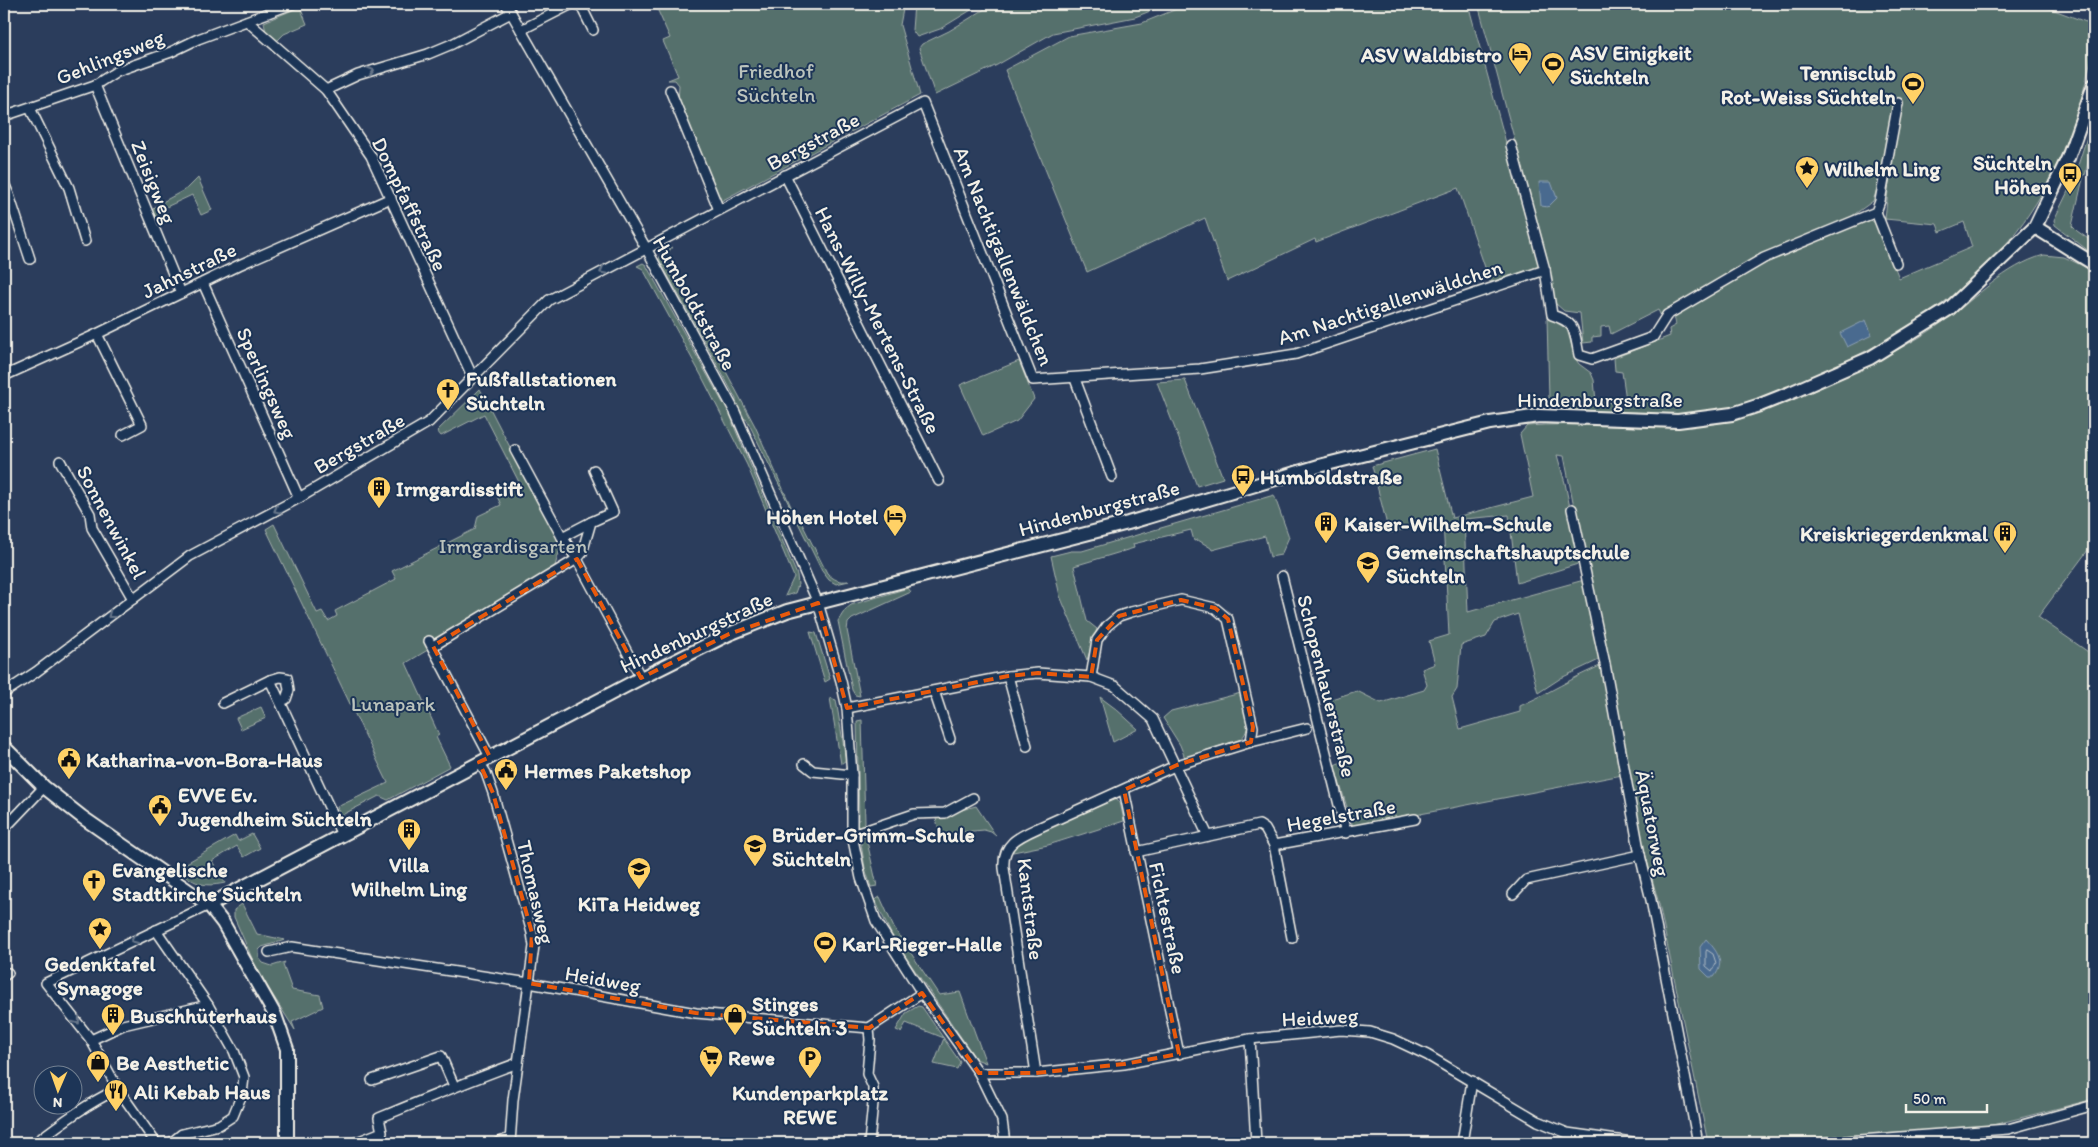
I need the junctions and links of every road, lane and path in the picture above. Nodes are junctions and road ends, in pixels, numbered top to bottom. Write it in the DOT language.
graph roads {
  1 [pos="506,4"];
  2 [pos="572,4"];
  3 [pos="580,4"];
  4 [pos="288,5"];
  5 [pos="511,13"];
  6 [pos="247,21"];
  7 [pos="521,30"];
  8 [pos="593,30"];
  9 [pos="96,85"];
  10 [pos="2094,85"];
  11 [pos="326,90"];
  12 [pos="670,90"];
  13 [pos="923,103"];
  14 [pos="1898,103"];
  15 [pos="30,108"];
  16 [pos="4,116"];
  17 [pos="1511,145"];
  18 [pos="785,175"];
  19 [pos="4,183"];
  20 [pos="391,198"];
  21 [pos="719,210"];
  22 [pos="1876,212"];
  23 [pos="2035,227"];
  24 [pos="85,241"];
  25 [pos="646,248"];
  26 [pos="30,259"];
  27 [pos="1896,263"];
  28 [pos="2094,264"];
  29 [pos="1545,270"];
  30 [pos="203,283"];
  31 [pos="181,293"];
  32 [pos="97,334"];
  33 [pos="4,376"];
  34 [pos="473,378"];
  35 [pos="1076,379"];
  36 [pos="123,435"];
  37 [pos="515,450"];
  38 [pos="60,461"];
  39 [pos="594,470"];
  40 [pos="1112,477"];
  41 [pos="939,481"];
  42 [pos="299,498"];
  43 [pos="1572,509"];
  44 [pos="591,522"];
  45 [pos="562,537"];
  46 [pos="577,559"];
  47 [pos="1282,576"];
  48 [pos="133,599"];
  49 [pos="818,603"];
  50 [pos="1008,676"];
  51 [pos="1091,677"];
  52 [pos="641,678"];
  53 [pos="270,680"];
  54 [pos="934,691"];
  55 [pos="4,693"];
  56 [pos="280,701"];
  57 [pos="223,703"];
  58 [pos="847,708"];
  59 [pos="1307,728"];
  60 [pos="950,739"];
  61 [pos="1251,742"];
  62 [pos="1026,746"];
  63 [pos="4,747"];
  64 [pos="485,760"];
  65 [pos="804,764"];
  66 [pos="1177,766"];
  67 [pos="852,775"];
  68 [pos="44,787"];
  69 [pos="1124,790"];
  70 [pos="973,798"];
  71 [pos="1415,820"];
  72 [pos="4,829"];
  73 [pos="1346,833"];
  74 [pos="342,835"];
  75 [pos="852,835"];
  76 [pos="1208,836"];
  77 [pos="1274,845"];
  78 [pos="1136,852"];
  79 [pos="1640,854"];
  80 [pos="1513,894"];
  81 [pos="209,905"];
  82 [pos="156,930"];
  83 [pos="1292,938"];
  84 [pos="269,952"];
  85 [pos="530,984"];
  86 [pos="922,993"];
  87 [pos="208,1005"];
  88 [pos="869,1028"];
  89 [pos="1250,1039"];
  90 [pos="91,1040"];
  91 [pos="1180,1054"];
  92 [pos="518,1063"];
  93 [pos="979,1073"];
  94 [pos="1036,1073"];
  95 [pos="372,1080"];
  96 [pos="1472,1081"];
  97 [pos="454,1086"];
  98 [pos="118,1089"];
  99 [pos="2094,1105"];
  100 [pos="510,1140"];
  101 [pos="35,1143"];
  102 [pos="156,1143"];
  103 [pos="171,1143"];
  104 [pos="287,1143"];
  105 [pos="354,1143"];
  106 [pos="497,1143"];
  107 [pos="869,1143"];
  108 [pos="1005,1143"];
  109 [pos="1256,1143"];
  110 [pos="1462,1143"];
  111 [pos="1640,1143"];
  112 [pos="1698,1143"];
  113 [pos="1820,1143"];
  1 -- 5 [label="street, Humboldtstraße"];
  2 -- 7 [label="street"];
  3 -- 8 [label="street"];
  4 -- 6 [label="street, Gehlingsweg"];
  5 -- 7 [label="street, Humboldtstraße"];
  11 -- 5 [label="street, one-way"];
  6 -- 9 [label="street, Gehlingsweg"];
  6 -- 11 [label="street, Dompfaffstraße"];
  7 -- 25 [label="street, Humboldtstraße"];
  9 -- 15 [label="street, Gehlingsweg"];
  9 -- 31 [label="street, Zeisigweg"];
  10 -- 23 [label="main road, Hindenburgstraße"];
  11 -- 20 [label="street, Dompfaffstraße"];
  12 -- 21 [label="street"];
  13 -- 18 [label="street, Bergstraße"];
  13 -- 35 [label="street, Am Nachtigallenwäldchen"];
  14 -- 22 [label="street"];
  15 -- 16 [label="street, Gehlingsweg"];
  15 -- 24 [label="street"];
  17 -- 29 [label="street"];
  18 -- 21 [label="street, Bergstraße"];
  18 -- 41 [label="street, Hans-Willy-Mertens-Straße"];
  19 -- 26 [label="street"];
  20 -- 30 [label="street, Jahnstraße"];
  20 -- 34 [label="street, Dompfaffstraße"];
  21 -- 25 [label="street, Bergstraße"];
  22 -- 27 [label="street"];
  22 -- 29 [label="street"];
  23 -- 28 [label="main road"];
  23 -- 49 [label="main road, Hindenburgstraße"];
  25 -- 34 [label="street, Bergstraße, one-way"];
  25 -- 49 [label="street, Humboldtstraße"];
  29 -- 35 [label="street, Am Nachtigallenwäldchen"];
  30 -- 31 [label="street, Jahnstraße"];
  30 -- 42 [label="street, Sperlingsweg"];
  31 -- 32 [label="street, Jahnstraße"];
  32 -- 33 [label="street, Jahnstraße"];
  32 -- 36 [label="street"];
  34 -- 42 [label="street, Bergstraße"];
  35 -- 40 [label="street"];
  37 -- 45 [label="street"];
  38 -- 48 [label="street, Sonnenwinkel"];
  39 -- 44 [label="street"];
  42 -- 48 [label="street, Bergstraße, one-way"];
  43 -- 79 [label="street, Äquatorweg"];
  44 -- 45 [label="street"];
  44 -- 46 [label="street"];
  45 -- 46 [label="street"];
  46 -- 52 [label="street"];
  46 -- 64 [label="street, Thomasweg"];
  47 -- 73 [label="street, Schopenhauerstraße"];
  48 -- 55 [label="street, Bergstraße, one-way"];
  49 -- 52 [label="main road, Hindenburgstraße"];
  49 -- 58 [label="street, Humboldtstraße"];
  50 -- 51 [label="street"];
  50 -- 54 [label="street"];
  50 -- 62 [label="street"];
  51 -- 61 [label="street"];
  51 -- 66 [label="street"];
  52 -- 64 [label="main road, Hindenburgstraße"];
  53 -- 56 [label="street"];
  53 -- 56 [label="street"];
  53 -- 57 [label="street"];
  54 -- 58 [label="street"];
  54 -- 60 [label="street"];
  56 -- 74 [label="street"];
  58 -- 67 [label="street, Humboldtstraße"];
  59 -- 61 [label="street, Kantstraße"];
  61 -- 66 [label="street, Kantstraße"];
  63 -- 68 [label="main road"];
  64 -- 74 [label="main road, Hindenburgstraße"];
  64 -- 85 [label="street, Thomasweg"];
  65 -- 67 [label="street"];
  66 -- 69 [label="street, Kantstraße"];
  66 -- 76 [label="street"];
  67 -- 75 [label="street, Humboldtstraße"];
  68 -- 72 [label="street"];
  68 -- 81 [label="main road"];
  69 -- 78 [label="street, Fichtestraße"];
  69 -- 94 [label="street, Kantstraße"];
  70 -- 75 [label="street"];
  71 -- 73 [label="street, Hegelstraße"];
  73 -- 77 [label="street, Hegelstraße"];
  74 -- 81 [label="main road, Hindenburgstraße"];
  75 -- 86 [label="street, Humboldtstraße"];
  76 -- 77 [label="street, Hegelstraße"];
  76 -- 78 [label="street, Hegelstraße"];
  77 -- 83 [label="street"];
  78 -- 91 [label="street, Fichtestraße"];
  79 -- 80 [label="street"];
  79 -- 112 [label="street, Äquatorweg"];
  81 -- 82 [label="street, Hindenburgstraße"];
  81 -- 104 [label="main road"];
  82 -- 87 [label="street"];
  82 -- 90 [label="street, Hindenburgstraße, one-way"];
  84 -- 85 [label="street, Heidweg"];
  85 -- 88 [label="street, Heidweg"];
  85 -- 92 [label="street, Thomasweg"];
  86 -- 88 [label="street"];
  86 -- 93 [label="street, Humboldtstraße"];
  87 -- 90 [label="street"];
  87 -- 103 [label="street"];
  88 -- 107 [label="street"];
  89 -- 91 [label="street, Heidweg"];
  89 -- 96 [label="street, Heidweg"];
  89 -- 109 [label="street"];
  90 -- 98 [label="street"];
  91 -- 94 [label="street, Heidweg"];
  92 -- 97 [label="street"];
  92 -- 100 [label="street, Thomasweg"];
  93 -- 94 [label="street, Heidweg"];
  93 -- 108 [label="street, Humboldtstraße"];
  95 -- 97 [label="street"];
  96 -- 110 [label="street"];
  96 -- 111 [label="street, Heidweg"];
  97 -- 105 [label="street"];
  98 -- 101 [label="street"];
  98 -- 102 [label="street"];
  99 -- 113 [label="street"];
  100 -- 106 [label="street, Thomasweg"];
}
